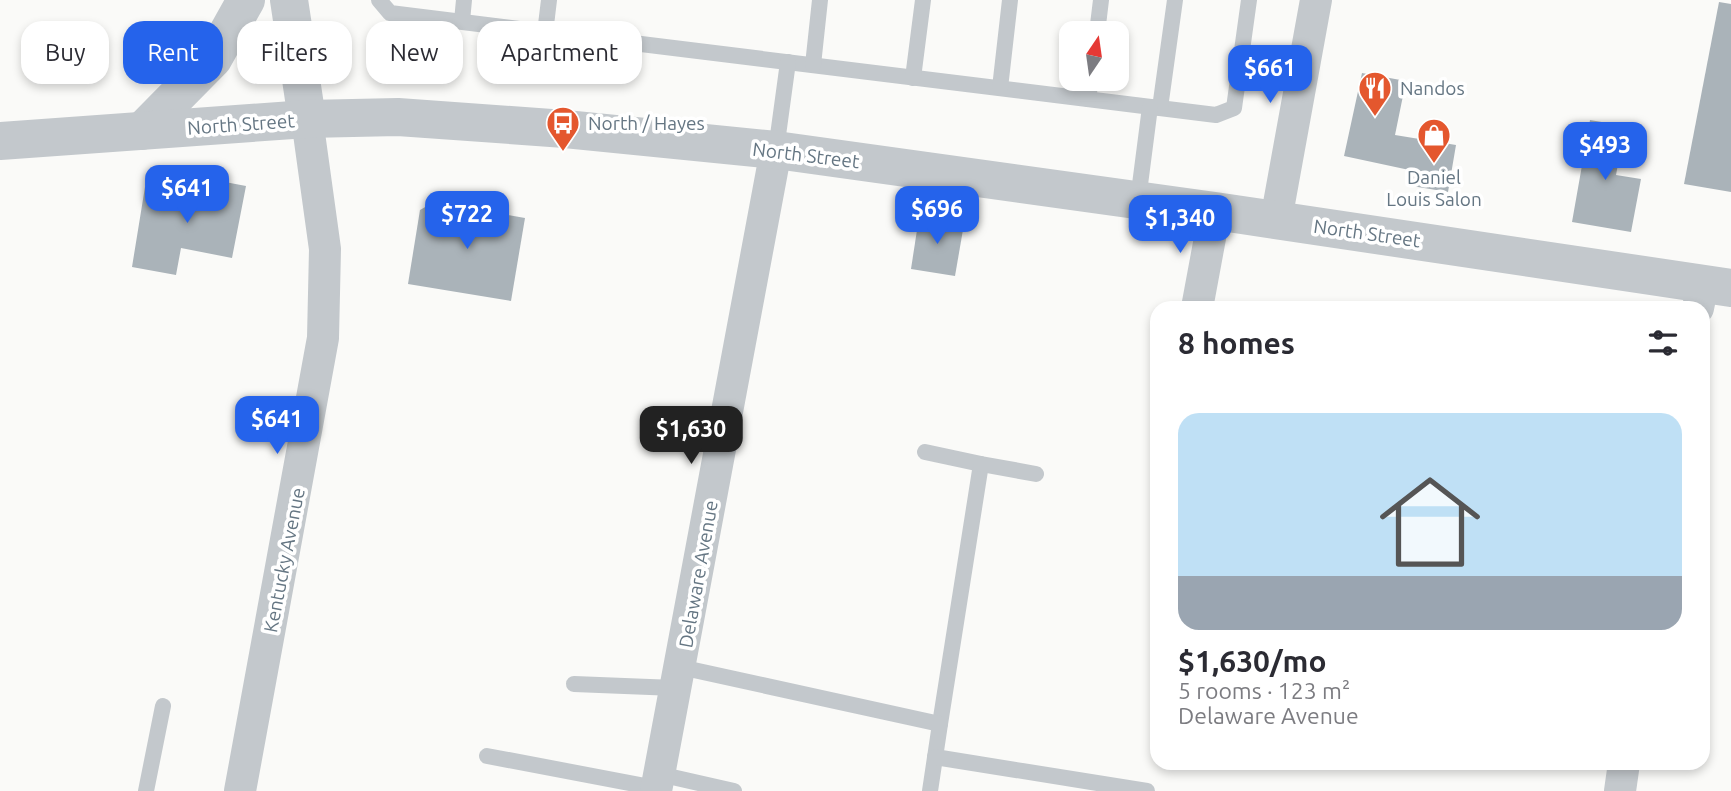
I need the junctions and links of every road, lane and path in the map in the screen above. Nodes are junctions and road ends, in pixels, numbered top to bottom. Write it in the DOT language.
graph roads {
  1 [pos="246,0"];
  2 [pos="289,0"];
  3 [pos="379,0"];
  4 [pos="464,0"];
  5 [pos="549,0"];
  6 [pos="820,0"];
  7 [pos="923,0"];
  8 [pos="1010,0"];
  9 [pos="1101,0"];
  10 [pos="1174,0"];
  11 [pos="1250,0"];
  12 [pos="1315,0"];
  13 [pos="454,21"];
  14 [pos="462,21"];
  15 [pos="546,21"];
  16 [pos="1098,21"];
  17 [pos="642,45"];
  18 [pos="788,62"];
  19 [pos="813,65"];
  20 [pos="913,78"];
  21 [pos="1000,88"];
  22 [pos="1089,91"];
  23 [pos="1088,99"];
  24 [pos="1155,107"];
  25 [pos="307,119"];
  26 [pos="142,131"];
  27 [pos="0,141"];
  28 [pos="776,150"];
  29 [pos="1138,200"];
  30 [pos="1215,211"];
  31 [pos="1276,220"];
  32 [pos="1711,293"];
  33 [pos="1198,301"];
  34 [pos="925,452"];
  35 [pos="981,464"];
  36 [pos="1036,474"];
  37 [pos="678,678"];
  38 [pos="573,684"];
  39 [pos="163,706"];
  40 [pos="940,724"];
  41 [pos="487,757"];
  42 [pos="935,757"];
  43 [pos="1623,770"];
  44 [pos="657,785"];
  45 [pos="146,791"];
  46 [pos="240,791"];
  47 [pos="734,791"];
  48 [pos="930,791"];
  49 [pos="1147,791"];
  50 [pos="1620,791"];
  1 -- 26 [label="street"];
  2 -- 25 [label="street"];
  3 -- 13 [label="lane"];
  4 -- 14 [label="lane"];
  5 -- 15 [label="lane"];
  6 -- 19 [label="lane"];
  7 -- 20 [label="lane"];
  8 -- 21 [label="lane"];
  9 -- 16 [label="lane"];
  10 -- 24 [label="lane"];
  11 -- 24 [label="lane"];
  12 -- 31 [label="street"];
  17 -- 18 [label="lane"];
  18 -- 19 [label="lane"];
  18 -- 28 [label="lane"];
  19 -- 20 [label="lane"];
  20 -- 21 [label="lane"];
  21 -- 23 [label="lane"];
  22 -- 23 [label="lane"];
  23 -- 24 [label="lane"];
  24 -- 29 [label="lane"];
  25 -- 26 [label="street, North Street"];
  25 -- 28 [label="street, North Street"];
  25 -- 46 [label="street, Kentucky Avenue"];
  26 -- 27 [label="street, North Street"];
  28 -- 29 [label="street, North Street"];
  28 -- 37 [label="street, Delaware Avenue"];
  29 -- 30 [label="street, North Street"];
  30 -- 31 [label="street, North Street"];
  30 -- 33 [label="street"];
  31 -- 32 [label="street, North Street"];
  34 -- 35 [label="lane"];
  35 -- 36 [label="lane"];
  35 -- 40 [label="lane"];
  37 -- 38 [label="lane"];
  37 -- 40 [label="lane"];
  37 -- 44 [label="street, Delaware Avenue"];
  39 -- 45 [label="lane"];
  40 -- 42 [label="lane"];
  41 -- 44 [label="lane"];
  42 -- 48 [label="lane"];
  42 -- 49 [label="lane"];
  43 -- 50 [label="street"];
  44 -- 47 [label="lane"];
}
